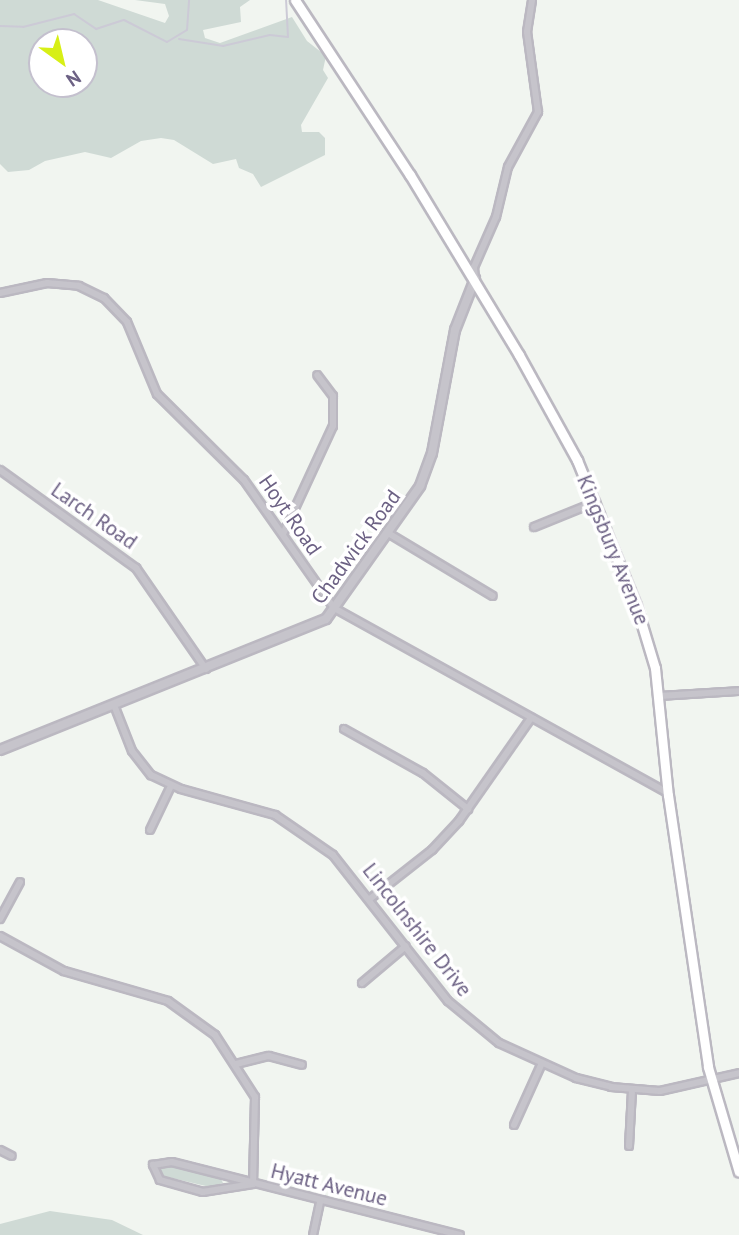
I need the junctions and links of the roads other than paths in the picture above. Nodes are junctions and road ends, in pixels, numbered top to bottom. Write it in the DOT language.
graph roads {
  1 [pos="295,0"];
  2 [pos="532,0"];
  3 [pos="475,279"];
  4 [pos="0,293"];
  5 [pos="317,376"];
  6 [pos="0,470"];
  7 [pos="596,502"];
  8 [pos="534,527"];
  9 [pos="388,533"];
  10 [pos="283,534"];
  11 [pos="493,596"];
  12 [pos="334,608"];
  13 [pos="206,669"];
  14 [pos="739,691"];
  15 [pos="658,696"];
  16 [pos="114,705"];
  17 [pos="531,718"];
  18 [pos="344,729"];
  19 [pos="0,750"];
  20 [pos="172,786"];
  21 [pos="668,793"];
  22 [pos="468,809"];
  23 [pos="150,830"];
  24 [pos="20,882"];
  25 [pos="371,898"];
  26 [pos="0,919"];
  27 [pos="0,936"];
  28 [pos="406,946"];
  29 [pos="362,983"];
  30 [pos="542,1063"];
  31 [pos="236,1064"];
  32 [pos="302,1065"];
  33 [pos="739,1073"];
  34 [pos="712,1080"];
  35 [pos="632,1090"];
  36 [pos="514,1125"];
  37 [pos="629,1146"];
  38 [pos="0,1150"];
  39 [pos="12,1156"];
  40 [pos="739,1172"];
  41 [pos="253,1184"];
  42 [pos="320,1201"];
  43 [pos="313,1235"];
  44 [pos="460,1235"];
  1 -- 3 [label="main road, Kingsbury Avenue"];
  2 -- 3 [label="street"];
  3 -- 7 [label="main road, Kingsbury Avenue"];
  3 -- 9 [label="street, Chadwick Road"];
  4 -- 10 [label="street, Hoyt Road"];
  5 -- 10 [label="street"];
  6 -- 13 [label="street, Larch Road"];
  7 -- 8 [label="street"];
  7 -- 15 [label="main road, Kingsbury Avenue"];
  9 -- 11 [label="street"];
  9 -- 12 [label="street, Chadwick Road"];
  10 -- 12 [label="street, Hoyt Road"];
  12 -- 13 [label="street, Chadwick Road"];
  12 -- 17 [label="street, Hoyt Road"];
  13 -- 16 [label="street, Chadwick Road"];
  14 -- 15 [label="street"];
  15 -- 21 [label="main road, Kingsbury Avenue"];
  16 -- 19 [label="street, Chadwick Road"];
  16 -- 20 [label="street, Lincolnshire Drive"];
  17 -- 21 [label="street, Hoyt Road"];
  17 -- 22 [label="street"];
  18 -- 22 [label="street"];
  20 -- 23 [label="street"];
  20 -- 25 [label="street, Lincolnshire Drive"];
  21 -- 34 [label="main road, Kingsbury Avenue"];
  22 -- 25 [label="street"];
  24 -- 26 [label="street"];
  25 -- 28 [label="street, Lincolnshire Drive"];
  27 -- 31 [label="street, Hyatt Avenue"];
  28 -- 29 [label="street"];
  28 -- 30 [label="street, Lincolnshire Drive"];
  30 -- 35 [label="street, Lincolnshire Drive"];
  30 -- 36 [label="street"];
  31 -- 32 [label="street"];
  31 -- 41 [label="street, Hyatt Avenue"];
  33 -- 34 [label="street, Lincolnshire Drive"];
  34 -- 35 [label="street, Lincolnshire Drive"];
  34 -- 40 [label="main road, Kingsbury Avenue"];
  35 -- 37 [label="street"];
  38 -- 39 [label="street"];
  41 -- 41 [label="street"];
  41 -- 42 [label="street, Hyatt Avenue"];
  42 -- 43 [label="street"];
  42 -- 44 [label="street, Hyatt Avenue"];
}
